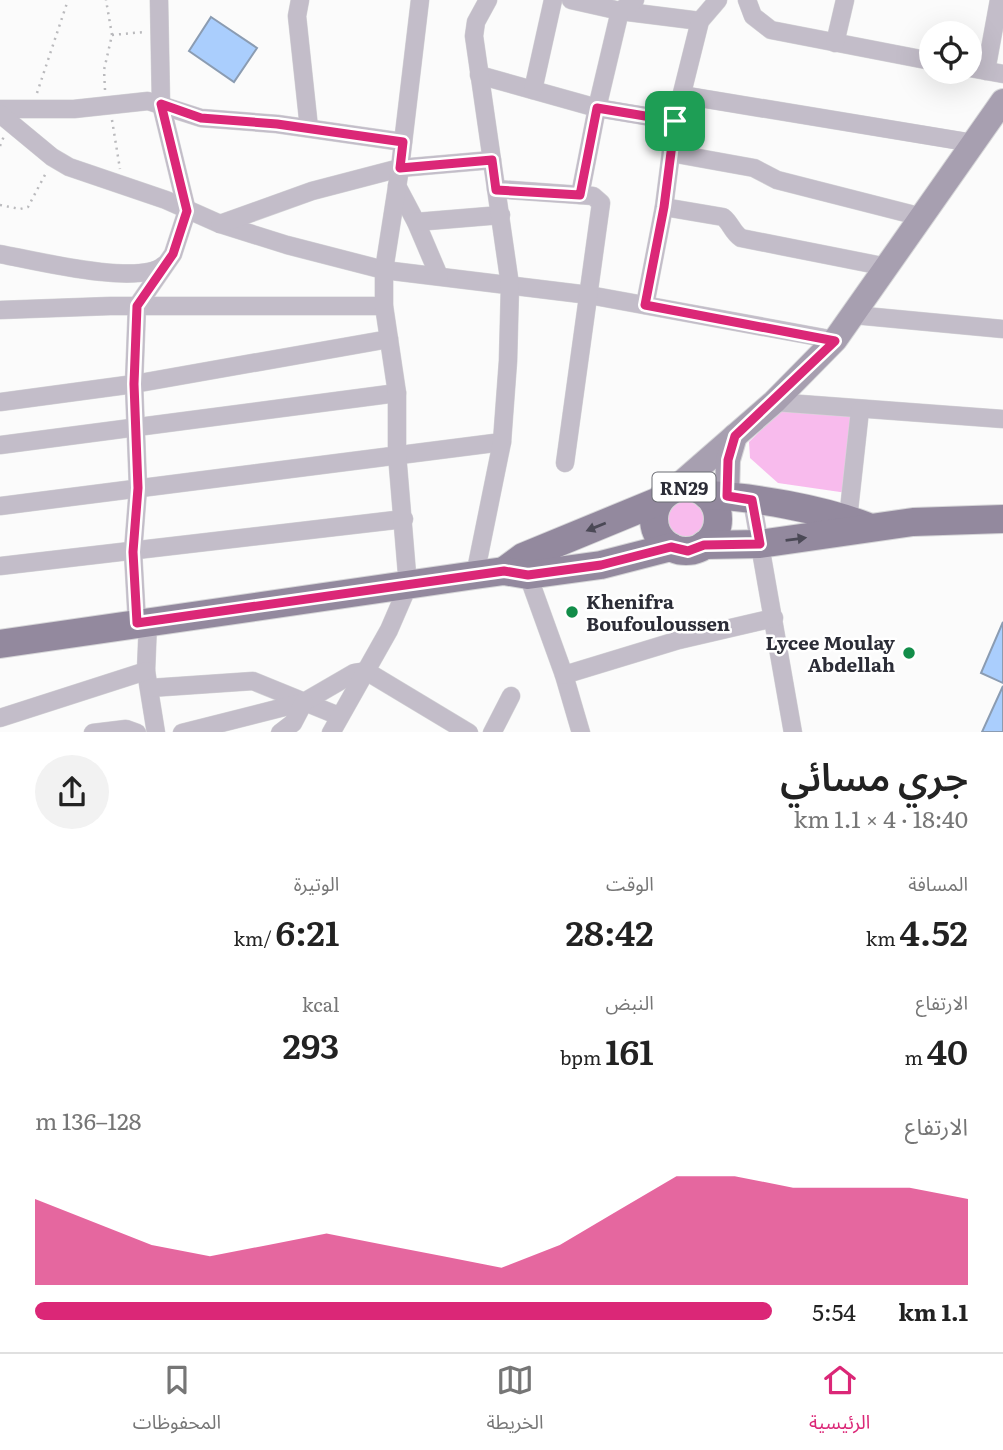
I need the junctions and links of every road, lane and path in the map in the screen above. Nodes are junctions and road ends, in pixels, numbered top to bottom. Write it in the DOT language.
graph roads {
  1 [pos="68,0"];
  2 [pos="159,0"];
  3 [pos="300,0"];
  4 [pos="420,0"];
  5 [pos="488,0"];
  6 [pos="553,0"];
  7 [pos="571,0"];
  8 [pos="718,0"];
  9 [pos="747,0"];
  10 [pos="845,0"];
  11 [pos="999,0"];
  12 [pos="627,6"];
  13 [pos="700,21"];
  14 [pos="159,30"];
  15 [pos="112,35"];
  16 [pos="835,43"];
  17 [pos="919,59"];
  18 [pos="986,71"];
  19 [pos="479,75"];
  20 [pos="533,90"];
  21 [pos="682,95"];
  22 [pos="1003,100"];
  23 [pos="161,104"];
  24 [pos="597,108"];
  25 [pos="32,109"];
  26 [pos="0,111"];
  27 [pos="675,121"];
  28 [pos="309,128"];
  29 [pos="403,142"];
  30 [pos="973,143"];
  31 [pos="671,153"];
  32 [pos="52,158"];
  33 [pos="492,160"];
  34 [pos="400,168"];
  35 [pos="397,186"];
  36 [pos="496,190"];
  37 [pos="580,195"];
  38 [pos="0,205"];
  39 [pos="664,207"];
  40 [pos="187,211"];
  41 [pos="501,215"];
  42 [pos="922,217"];
  43 [pos="416,222"];
  44 [pos="220,224"];
  45 [pos="0,254"];
  46 [pos="166,263"];
  47 [pos="887,267"];
  48 [pos="384,270"];
  49 [pos="439,276"];
  50 [pos="510,285"];
  51 [pos="589,295"];
  52 [pos="645,305"];
  53 [pos="137,306"];
  54 [pos="384,306"];
  55 [pos="0,310"];
  56 [pos="854,315"];
  57 [pos="1003,329"];
  58 [pos="389,339"];
  59 [pos="835,341"];
  60 [pos="134,384"];
  61 [pos="397,393"];
  62 [pos="0,402"];
  63 [pos="774,402"];
  64 [pos="860,410"];
  65 [pos="1003,419"];
  66 [pos="135,428"];
  67 [pos="735,436"];
  68 [pos="502,442"];
  69 [pos="0,445"];
  70 [pos="397,454"];
  71 [pos="565,463"];
  72 [pos="138,488"];
  73 [pos="666,495"];
  74 [pos="729,497"];
  75 [pos="0,506"];
  76 [pos="404,519"];
  77 [pos="1003,519"];
  78 [pos="854,526"];
  79 [pos="760,544"];
  80 [pos="704,545"];
  81 [pos="671,547"];
  82 [pos="133,552"];
  83 [pos="0,566"];
  84 [pos="518,568"];
  85 [pos="475,575"];
  86 [pos="408,586"];
  87 [pos="774,618"];
  88 [pos="142,622"];
  89 [pos="0,645"];
  90 [pos="366,671"];
  91 [pos="565,675"];
  92 [pos="148,679"];
  93 [pos="511,696"];
  94 [pos="304,702"];
  95 [pos="0,718"];
  96 [pos="335,724"];
  97 [pos="102,732"];
  98 [pos="134,732"];
  99 [pos="156,732"];
  100 [pos="186,732"];
  101 [pos="281,732"];
  102 [pos="467,732"];
  103 [pos="493,732"];
  104 [pos="581,732"];
  105 [pos="793,732"];
  1 -- 25 [label="path"];
  2 -- 14 [label="street"];
  3 -- 28 [label="street"];
  4 -- 29 [label="street"];
  5 -- 19 [label="street"];
  6 -- 20 [label="street"];
  7 -- 12 [label="street"];
  8 -- 13 [label="street"];
  9 -- 16 [label="street"];
  10 -- 16 [label="street"];
  11 -- 18 [label="street"];
  12 -- 13 [label="street"];
  12 -- 24 [label="street"];
  13 -- 21 [label="street"];
  14 -- 15 [label="path"];
  14 -- 23 [label="street"];
  16 -- 17 [label="street"];
  19 -- 20 [label="street"];
  19 -- 33 [label="street"];
  20 -- 24 [label="street"];
  21 -- 27 [label="street"];
  21 -- 30 [label="street"];
  22 -- 30 [label="street"];
  23 -- 25 [label="street"];
  23 -- 28 [label="street"];
  23 -- 40 [label="street"];
  24 -- 27 [label="street"];
  24 -- 37 [label="street"];
  25 -- 26 [label="street"];
  26 -- 32 [label="street"];
  27 -- 31 [label="street"];
  28 -- 29 [label="street"];
  29 -- 34 [label="street"];
  30 -- 42 [label="street"];
  31 -- 39 [label="street"];
  31 -- 42 [label="street"];
  32 -- 38 [label="path"];
  32 -- 40 [label="street"];
  33 -- 34 [label="street"];
  33 -- 36 [label="street"];
  34 -- 35 [label="street"];
  34 -- 44 [label="street"];
  35 -- 43 [label="street"];
  35 -- 48 [label="street"];
  36 -- 37 [label="street"];
  36 -- 41 [label="street"];
  37 -- 51 [label="street"];
  39 -- 47 [label="street"];
  39 -- 52 [label="street"];
  40 -- 44 [label="street"];
  40 -- 46 [label="street"];
  41 -- 43 [label="street"];
  41 -- 50 [label="street"];
  42 -- 47 [label="street"];
  43 -- 49 [label="street"];
  44 -- 48 [label="street"];
  45 -- 46 [label="street"];
  46 -- 53 [label="street"];
  47 -- 56 [label="street"];
  48 -- 49 [label="street"];
  48 -- 54 [label="street"];
  49 -- 50 [label="street"];
  50 -- 51 [label="street"];
  50 -- 68 [label="street"];
  51 -- 52 [label="street"];
  51 -- 71 [label="street"];
  52 -- 59 [label="street"];
  53 -- 54 [label="street"];
  53 -- 55 [label="street"];
  53 -- 60 [label="street"];
  54 -- 58 [label="street"];
  56 -- 57 [label="street"];
  56 -- 59 [label="street"];
  58 -- 60 [label="street"];
  58 -- 61 [label="street"];
  59 -- 63 [label="street"];
  60 -- 62 [label="street"];
  60 -- 66 [label="street"];
  61 -- 66 [label="street"];
  61 -- 70 [label="street"];
  63 -- 64 [label="street"];
  63 -- 67 [label="street"];
  64 -- 65 [label="street"];
  64 -- 78 [label="street"];
  66 -- 69 [label="street"];
  66 -- 72 [label="street"];
  67 -- 73 [label="street"];
  67 -- 74 [label="street"];
  68 -- 70 [label="street"];
  68 -- 85 [label="street"];
  70 -- 72 [label="street"];
  70 -- 76 [label="street"];
  72 -- 75 [label="street"];
  72 -- 82 [label="street"];
  73 -- 74 [label="main road, RN29"];
  73 -- 81 [label="main road, RN29"];
  73 -- 84 [label="main road, RN29, one-way"];
  74 -- 78 [label="main road, RN29"];
  74 -- 79 [label="street"];
  74 -- 80 [label="main road, RN29"];
  76 -- 82 [label="street"];
  76 -- 86 [label="street"];
  77 -- 78 [label="main road, RN29"];
  79 -- 78 [label="main road, RN29, one-way"];
  79 -- 80 [label="main road, RN29"];
  79 -- 87 [label="street"];
  80 -- 81 [label="main road, RN29"];
  81 -- 84 [label="main road, RN29"];
  82 -- 83 [label="street"];
  82 -- 88 [label="street"];
  84 -- 85 [label="main road, RN29"];
  84 -- 91 [label="street"];
  85 -- 86 [label="main road, RN29"];
  86 -- 88 [label="main road, RN29"];
  86 -- 90 [label="street"];
  87 -- 91 [label="street"];
  87 -- 105 [label="street"];
  88 -- 89 [label="main road, RN29"];
  88 -- 92 [label="street"];
  90 -- 94 [label="street"];
  90 -- 96 [label="street"];
  90 -- 102 [label="street"];
  91 -- 104 [label="street"];
  92 -- 94 [label="street"];
  92 -- 95 [label="street"];
  92 -- 99 [label="street"];
  93 -- 103 [label="street"];
  94 -- 96 [label="street"];
  94 -- 100 [label="street"];
  94 -- 101 [label="street"];
  97 -- 98 [label="street"];
}
